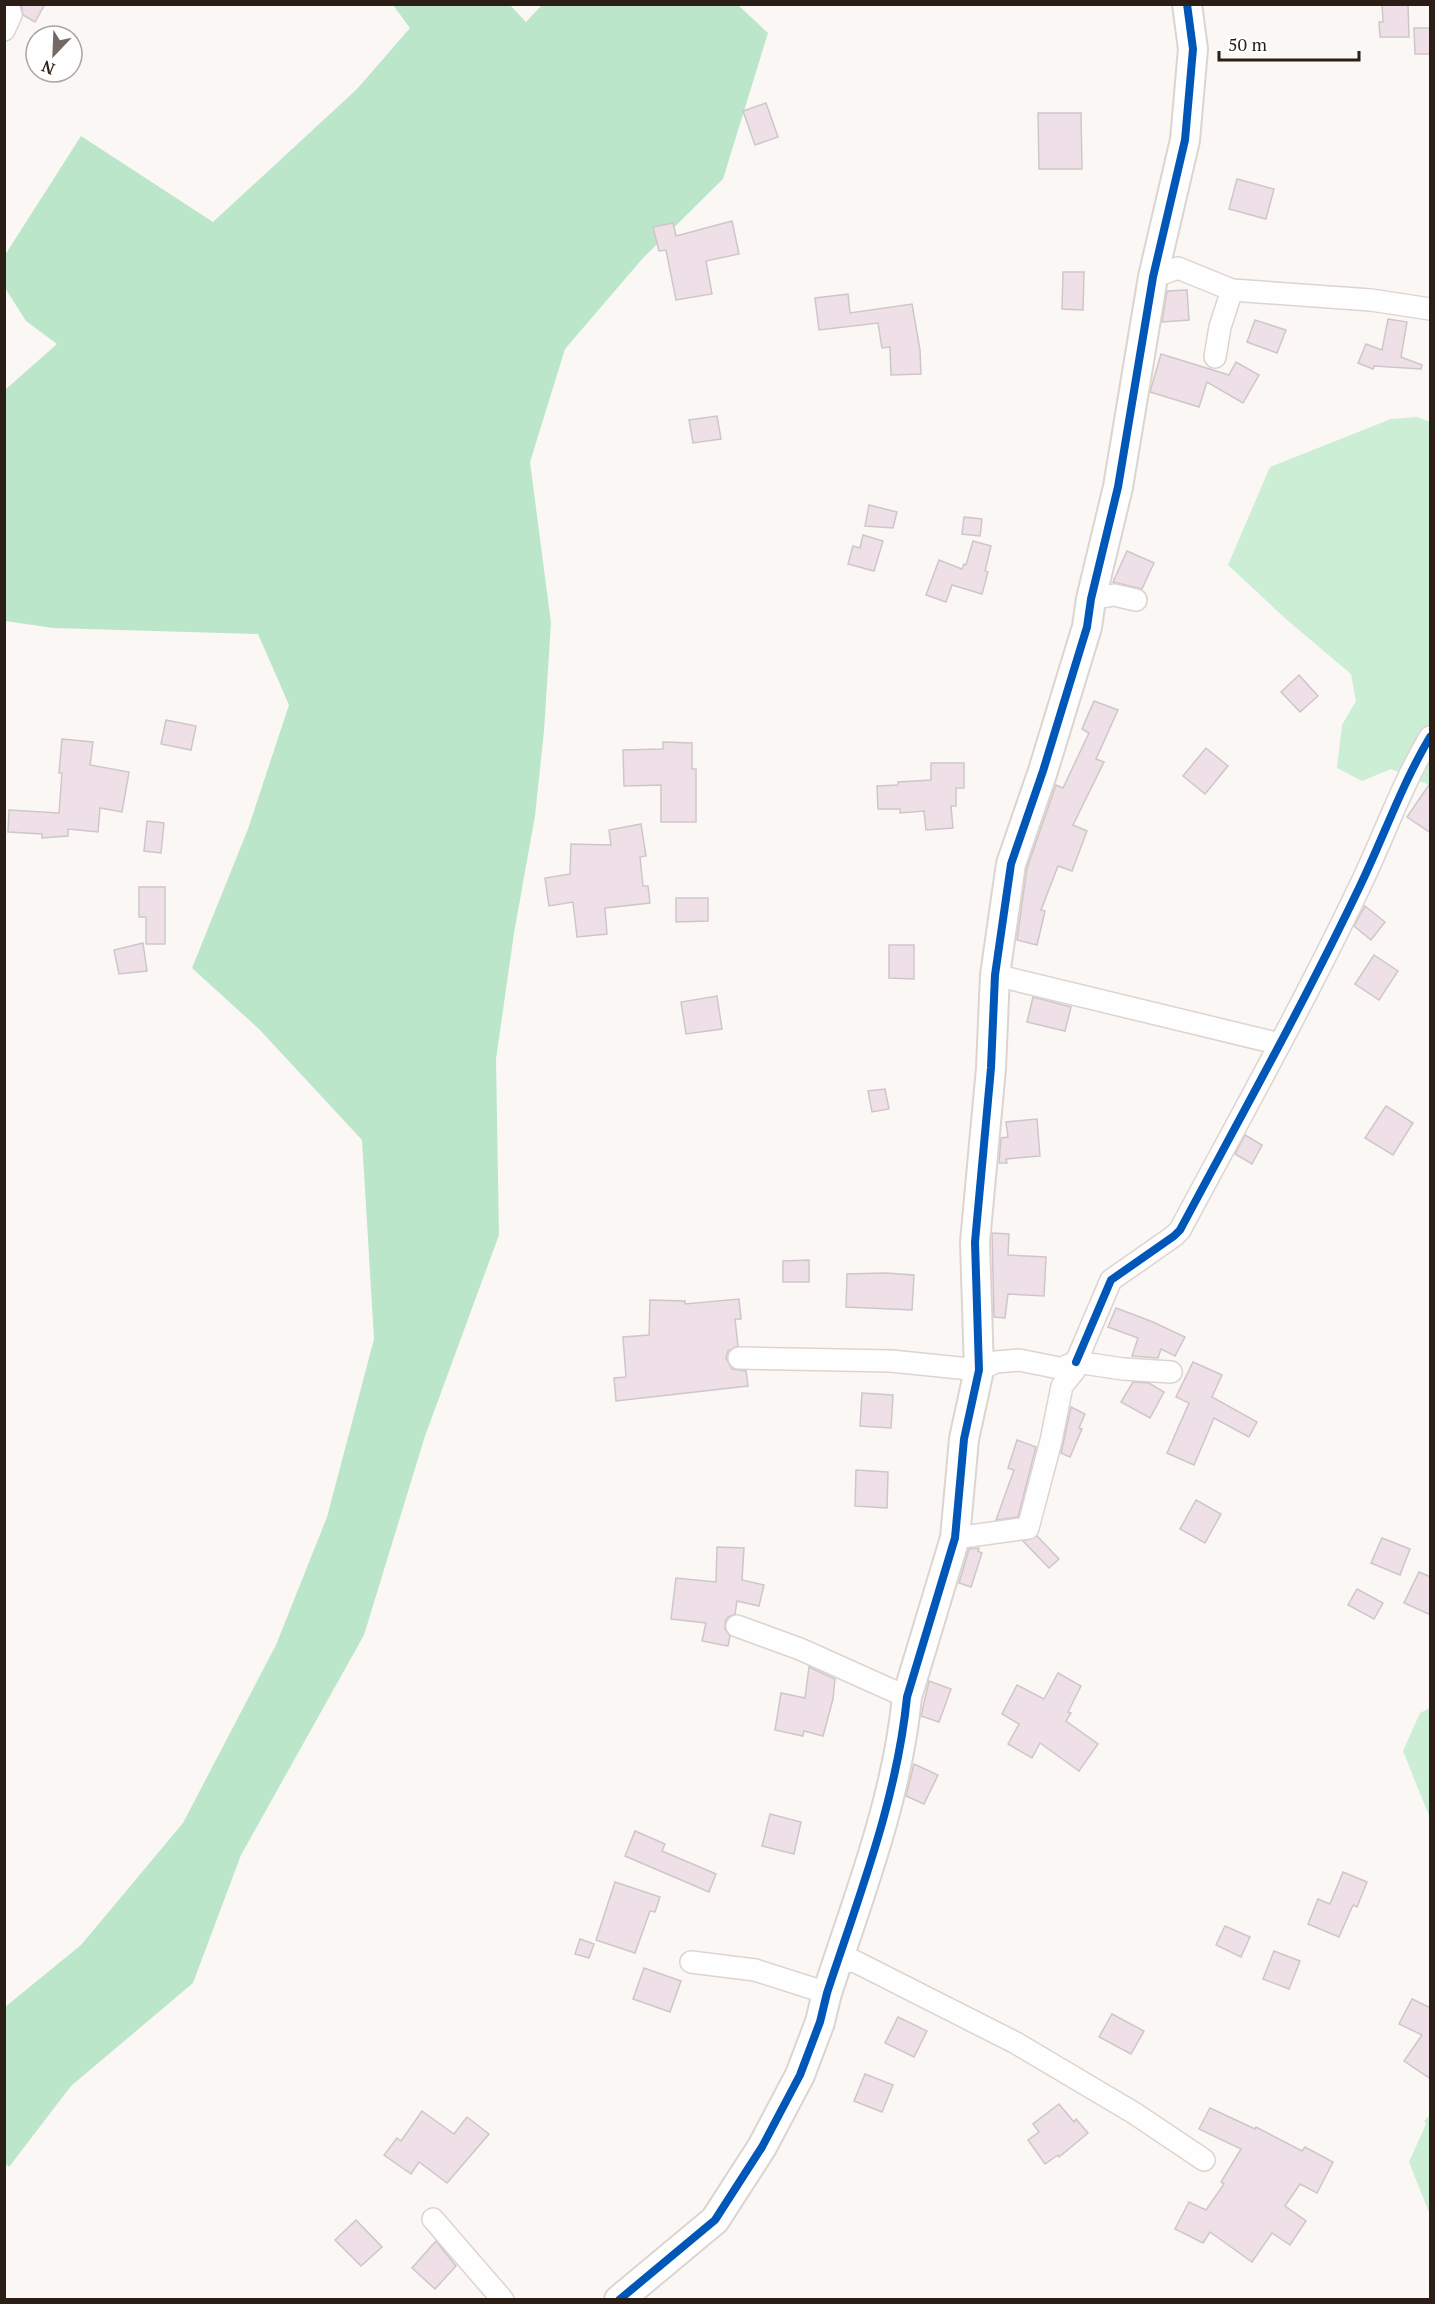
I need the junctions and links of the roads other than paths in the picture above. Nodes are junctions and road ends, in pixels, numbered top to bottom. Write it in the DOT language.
graph roads {
  1 [pos="1188,4"];
  2 [pos="1153,277"];
  3 [pos="1232,290"];
  4 [pos="1431,309"];
  5 [pos="1215,357"];
  6 [pos="1091,599"];
  7 [pos="1136,600"];
  8 [pos="1431,737"];
  9 [pos="995,975"];
  10 [pos="1280,1044"];
  11 [pos="739,1358"];
  12 [pos="1075,1367"];
  13 [pos="979,1370"];
  14 [pos="1171,1372"];
  15 [pos="955,1538"];
  16 [pos="737,1626"];
  17 [pos="907,1697"];
  18 [pos="691,1962"];
  19 [pos="837,1962"];
  20 [pos="827,1993"];
  21 [pos="1204,2160"];
  22 [pos="433,2219"];
  23 [pos="503,2300"];
  24 [pos="619,2300"];
  1 -- 2 [label="street"];
  2 -- 3 [label="street"];
  2 -- 6 [label="street"];
  3 -- 4 [label="street"];
  3 -- 5 [label="street"];
  6 -- 7 [label="street"];
  6 -- 9 [label="street"];
  8 -- 10 [label="street"];
  9 -- 10 [label="street"];
  9 -- 13 [label="street"];
  10 -- 12 [label="street"];
  11 -- 13 [label="street"];
  12 -- 13 [label="street"];
  12 -- 14 [label="street"];
  12 -- 15 [label="street"];
  13 -- 15 [label="street"];
  15 -- 17 [label="street"];
  16 -- 17 [label="street"];
  17 -- 19 [label="street"];
  18 -- 20 [label="street"];
  19 -- 20 [label="street"];
  19 -- 21 [label="street"];
  20 -- 24 [label="street"];
  22 -- 23 [label="street"];
}
